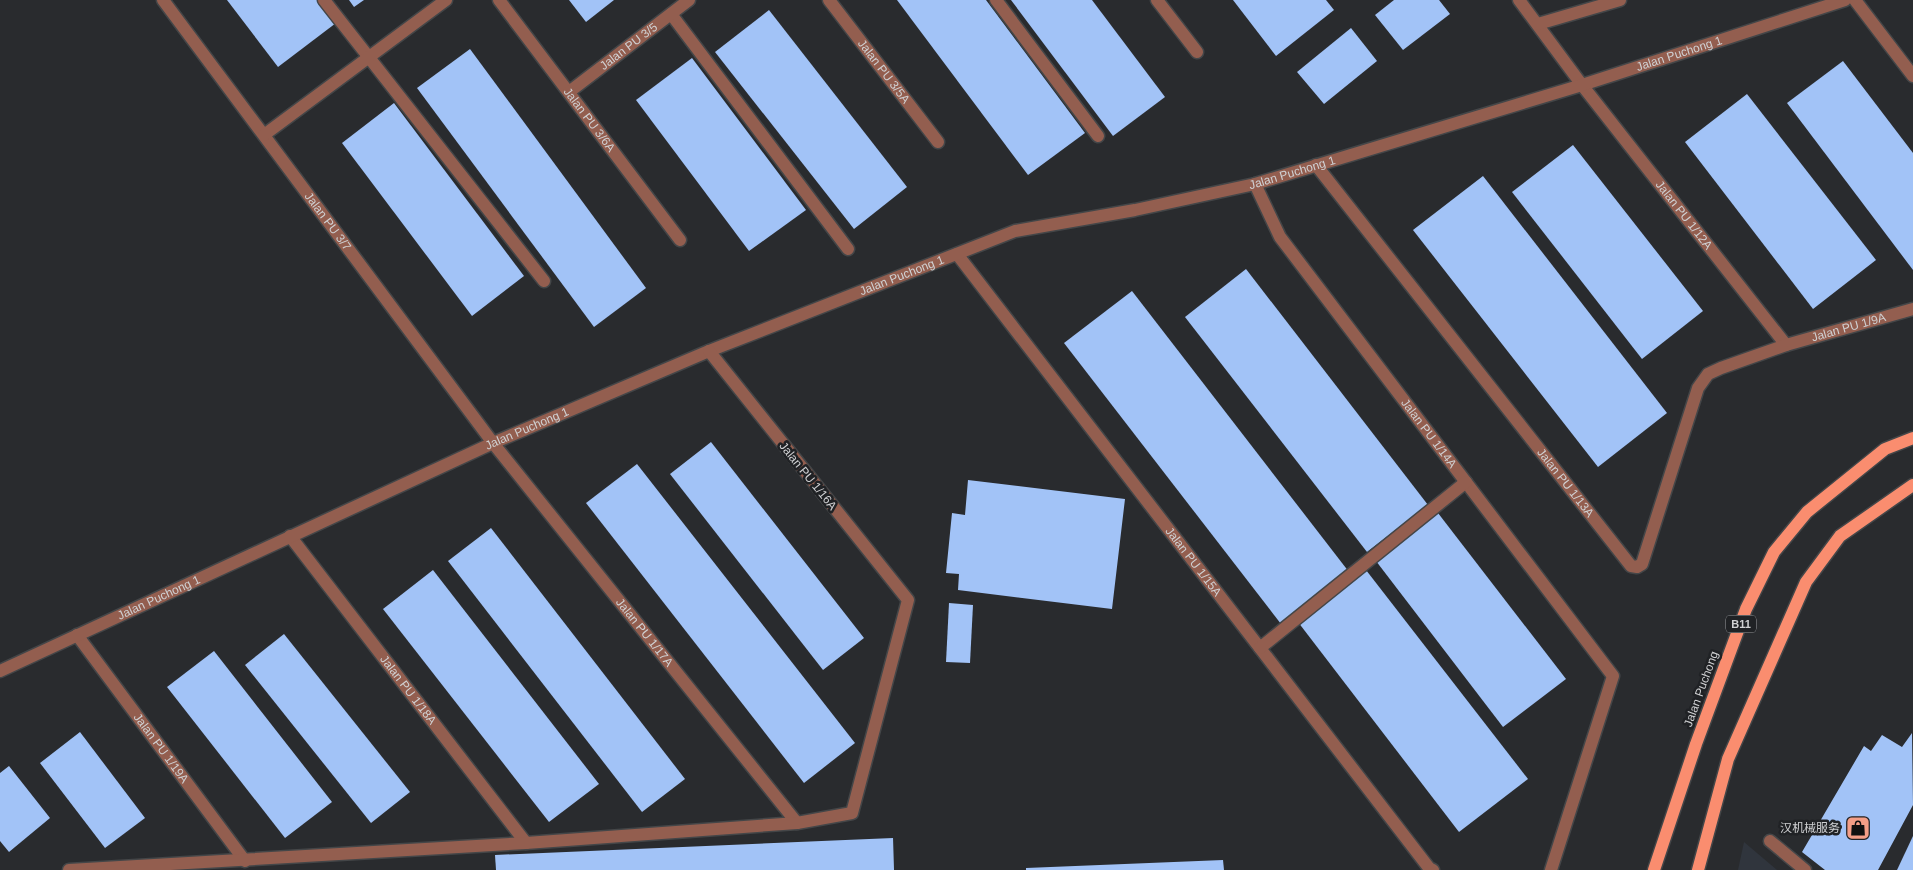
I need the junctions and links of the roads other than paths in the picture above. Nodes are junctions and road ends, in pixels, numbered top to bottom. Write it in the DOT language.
graph roads {
  1 [pos="163,0"];
  2 [pos="324,0"];
  3 [pos="446,0"];
  4 [pos="499,0"];
  5 [pos="689,0"];
  6 [pos="829,0"];
  7 [pos="996,0"];
  8 [pos="1157,0"];
  9 [pos="1519,0"];
  10 [pos="1620,0"];
  11 [pos="1845,0"];
  12 [pos="1855,0"];
  13 [pos="671,14"];
  14 [pos="1538,24"];
  15 [pos="1197,52"];
  16 [pos="369,59"];
  17 [pos="1913,76"];
  18 [pos="1582,85"];
  19 [pos="568,92"];
  20 [pos="264,136"];
  21 [pos="1098,136"];
  22 [pos="938,142"];
  23 [pos="1316,165"];
  24 [pos="1255,184"];
  25 [pos="680,240"];
  26 [pos="848,249"];
  27 [pos="957,254"];
  28 [pos="544,281"];
  29 [pos="1913,309"];
  30 [pos="1786,345"];
  31 [pos="709,351"];
  32 [pos="1913,438"];
  33 [pos="493,443"];
  34 [pos="1466,482"];
  35 [pos="1913,484"];
  36 [pos="290,536"];
  37 [pos="77,635"];
  38 [pos="1260,648"];
  39 [pos="0,671"];
  40 [pos="797,823"];
  41 [pos="1770,841"];
  42 [pos="526,843"];
  43 [pos="245,861"];
  44 [pos="1431,869"];
  45 [pos="69,870"];
  46 [pos="1550,870"];
  47 [pos="1654,870"];
  48 [pos="1698,870"];
  49 [pos="1805,870"];
  1 -- 20 [label="street, Jalan PU 3/7"];
  2 -- 16 [label="street"];
  3 -- 16 [label="street"];
  4 -- 19 [label="street, Jalan PU 3/6A"];
  5 -- 13 [label="street, Jalan PU 3/5"];
  6 -- 22 [label="street, Jalan PU 3/5A"];
  7 -- 21 [label="street"];
  8 -- 15 [label="street"];
  9 -- 14 [label="street, Jalan PU 1/12A"];
  10 -- 14 [label="street"];
  11 -- 18 [label="street, Jalan Puchong 1"];
  12 -- 17 [label="street"];
  13 -- 19 [label="street, Jalan PU 3/5"];
  13 -- 26 [label="street"];
  14 -- 18 [label="street, Jalan PU 1/12A"];
  16 -- 20 [label="street"];
  16 -- 28 [label="street"];
  18 -- 23 [label="street, Jalan Puchong 1"];
  18 -- 30 [label="street, Jalan PU 1/12A"];
  19 -- 25 [label="street, Jalan PU 3/6A"];
  20 -- 33 [label="street, Jalan PU 3/7"];
  23 -- 24 [label="street, Jalan Puchong 1"];
  23 -- 30 [label="street, Jalan PU 1/13A"];
  24 -- 27 [label="street, Jalan Puchong 1"];
  24 -- 34 [label="street, Jalan PU 1/14A"];
  27 -- 31 [label="street, Jalan Puchong 1"];
  27 -- 38 [label="street, Jalan PU 1/15A"];
  29 -- 30 [label="street, Jalan PU 1/9A"];
  31 -- 33 [label="street, Jalan Puchong 1"];
  31 -- 40 [label="street, Jalan PU 1/16A"];
  32 -- 47 [label="main road, Jalan Puchong / B11"];
  33 -- 36 [label="street, Jalan Puchong 1"];
  33 -- 40 [label="street, Jalan PU 1/17A"];
  34 -- 38 [label="street"];
  34 -- 46 [label="street, Jalan PU 1/14A"];
  35 -- 48 [label="main road"];
  36 -- 37 [label="street, Jalan Puchong 1"];
  36 -- 42 [label="street, Jalan PU 1/18A"];
  37 -- 39 [label="street, Jalan Puchong 1"];
  37 -- 43 [label="street, Jalan PU 1/19A"];
  38 -- 44 [label="street, Jalan PU 1/15A"];
  40 -- 42 [label="street"];
  41 -- 49 [label="street"];
  42 -- 43 [label="street"];
  43 -- 45 [label="street"];
}
